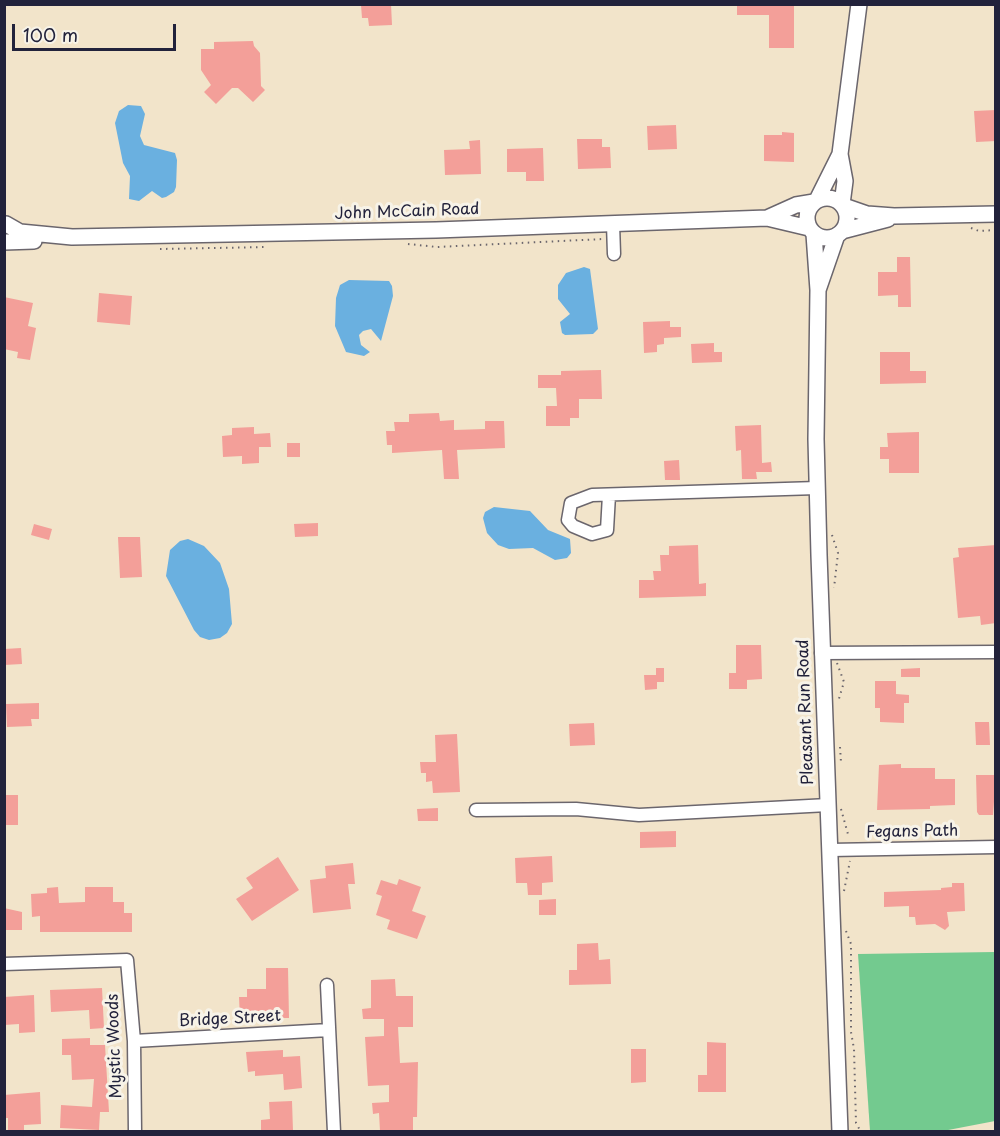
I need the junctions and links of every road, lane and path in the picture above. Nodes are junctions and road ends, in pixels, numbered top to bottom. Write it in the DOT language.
graph roads {
  1 [pos="860,4"];
  2 [pos="840,154"];
  3 [pos="826,181"];
  4 [pos="815,201"];
  5 [pos="843,205"];
  6 [pos="796,206"];
  7 [pos="996,214"];
  8 [pos="894,216"];
  9 [pos="767,218"];
  10 [pos="613,224"];
  11 [pos="5,228"];
  12 [pos="996,230"];
  13 [pos="811,231"];
  14 [pos="845,231"];
  15 [pos="980,231"];
  16 [pos="48,236"];
  17 [pos="4,242"];
  18 [pos="832,252"];
  19 [pos="614,254"];
  20 [pos="818,290"];
  21 [pos="817,488"];
  22 [pos="609,495"];
  23 [pos="831,532"];
  24 [pos="834,592"];
  25 [pos="996,651"];
  26 [pos="828,653"];
  27 [pos="837,711"];
  28 [pos="839,742"];
  29 [pos="840,767"];
  30 [pos="834,806"];
  31 [pos="476,810"];
  32 [pos="996,847"];
  33 [pos="830,850"];
  34 [pos="850,850"];
  35 [pos="843,895"];
  36 [pos="843,923"];
  37 [pos="4,964"];
  38 [pos="327,986"];
  39 [pos="329,1030"];
  40 [pos="134,1041"];
  41 [pos="135,1131"];
  42 [pos="334,1131"];
  43 [pos="840,1131"];
  44 [pos="861,1131"];
  1 -- 2 [label="main road"];
  2 -- 3 [label="main road"];
  2 -- 5 [label="main road"];
  3 -- 4 [label="main road"];
  3 -- 6 [label="main road"];
  4 -- 5 [label="main road"];
  4 -- 6 [label="main road, John McCain Road"];
  4 -- 13 [label="main road"];
  5 -- 8 [label="main road"];
  5 -- 14 [label="main road"];
  6 -- 9 [label="main road, John McCain Road"];
  7 -- 8 [label="main road"];
  8 -- 14 [label="main road"];
  9 -- 10 [label="main road, John McCain Road"];
  9 -- 13 [label="main road, John McCain Road"];
  10 -- 16 [label="main road, John McCain Road"];
  10 -- 19 [label="street"];
  11 -- 16 [label="main road, John McCain Road"];
  12 -- 15 [label="path"];
  13 -- 14 [label="main road"];
  13 -- 20 [label="main road, Pleasant Run Road"];
  14 -- 18 [label="main road, Pleasant Run Road"];
  14 -- 18 [label="main road"];
  16 -- 17 [label="main road, John McCain Road"];
  18 -- 20 [label="main road, Pleasant Run Road"];
  20 -- 21 [label="main road, Pleasant Run Road"];
  21 -- 22 [label="street"];
  21 -- 26 [label="main road, Pleasant Run Road"];
  23 -- 24 [label="path"];
  25 -- 26 [label="street"];
  26 -- 27 [label="path"];
  26 -- 30 [label="main road, Pleasant Run Road"];
  28 -- 29 [label="path"];
  30 -- 31 [label="street"];
  30 -- 33 [label="main road, Pleasant Run Road"];
  30 -- 34 [label="path"];
  32 -- 34 [label="street, Fegans Path"];
  33 -- 34 [label="street, Fegans Path"];
  33 -- 43 [label="main road, Pleasant Run Road"];
  34 -- 35 [label="path"];
  36 -- 44 [label="path"];
  37 -- 40 [label="street, Mystic Woods"];
  38 -- 39 [label="street"];
  39 -- 40 [label="street, Bridge Street"];
  39 -- 42 [label="street"];
  40 -- 41 [label="street, Mystic Woods"];
}
